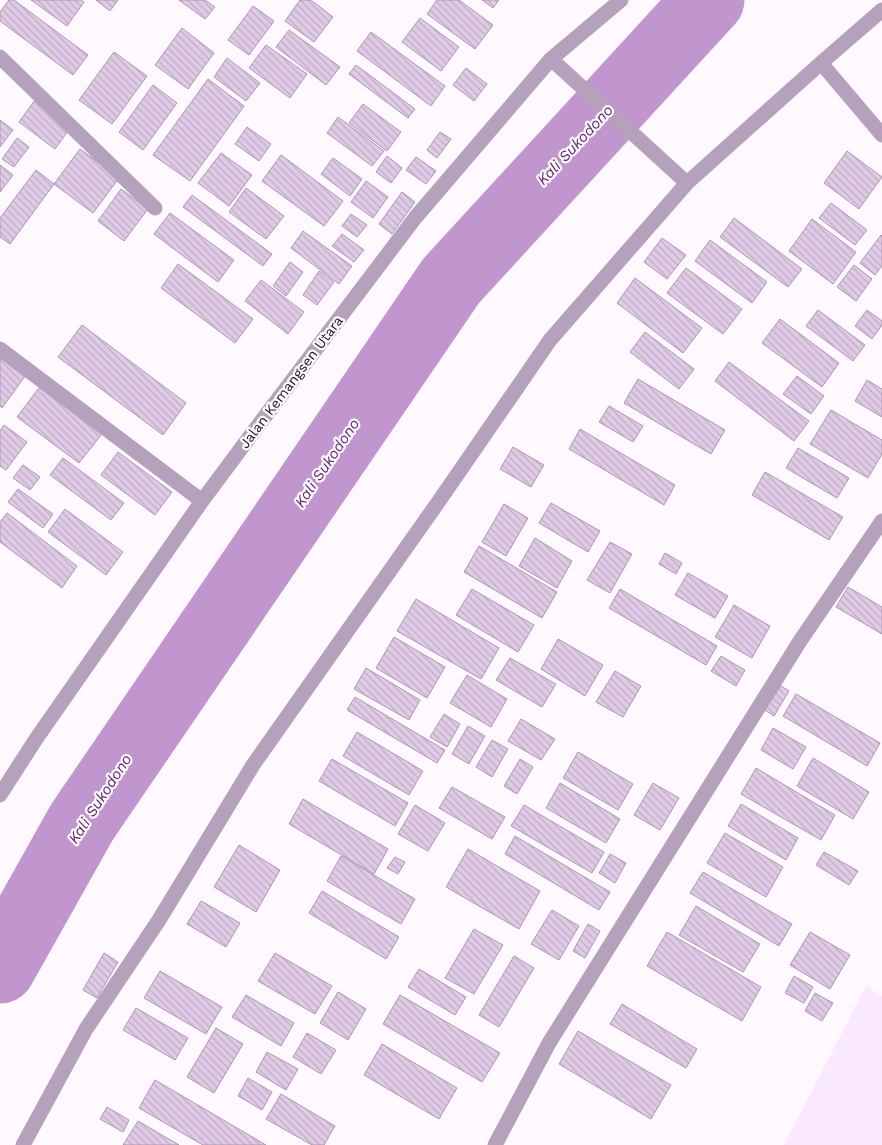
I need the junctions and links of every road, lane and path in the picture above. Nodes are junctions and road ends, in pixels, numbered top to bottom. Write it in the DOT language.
graph roads {
  1 [pos="615,2"];
  2 [pos="882,10"];
  3 [pos="0,57"];
  4 [pos="550,58"];
  5 [pos="821,63"];
  6 [pos="882,135"];
  7 [pos="687,183"];
  8 [pos="155,208"];
  9 [pos="0,349"];
  10 [pos="202,501"];
  11 [pos="882,521"];
  12 [pos="0,795"];
  13 [pos="23,1145"];
  14 [pos="496,1145"];
  1 -- 4 [label="street, Jalan Kemangsen Utara"];
  2 -- 5 [label="street"];
  3 -- 8 [label="street"];
  4 -- 7 [label="street"];
  4 -- 10 [label="street, Jalan Kemangsen Utara"];
  5 -- 6 [label="street"];
  5 -- 7 [label="street"];
  7 -- 13 [label="street"];
  9 -- 10 [label="street"];
  10 -- 12 [label="street, Jalan Kemangsen Utara"];
  11 -- 14 [label="street"];
}
